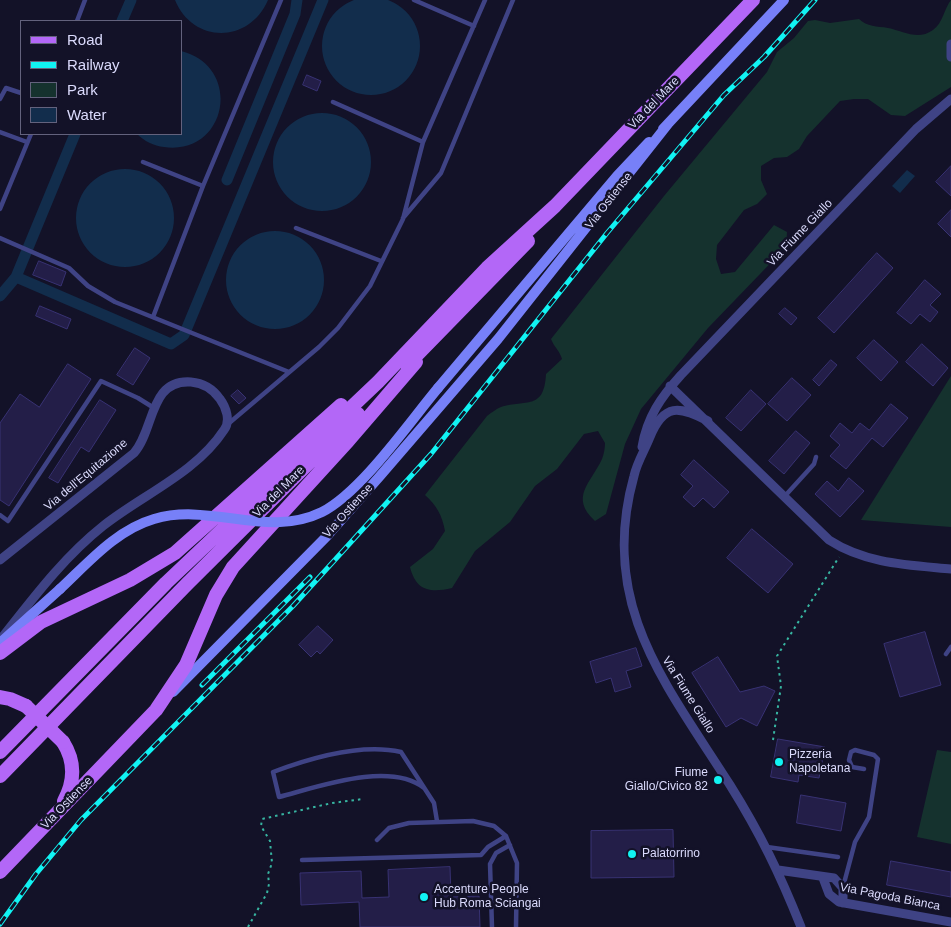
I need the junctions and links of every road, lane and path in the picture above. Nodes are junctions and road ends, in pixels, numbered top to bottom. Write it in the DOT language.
graph roads {
  1 [pos="86,0"];
  2 [pos="281,0"];
  3 [pos="414,0"];
  4 [pos="485,0"];
  5 [pos="513,0"];
  6 [pos="753,0"];
  7 [pos="784,0"];
  8 [pos="77,20"];
  9 [pos="474,26"];
  10 [pos="951,44"];
  11 [pos="951,57"];
  12 [pos="20,93"];
  13 [pos="0,99"];
  14 [pos="951,99"];
  15 [pos="334,102"];
  16 [pos="668,124"];
  17 [pos="0,132"];
  18 [pos="30,135"];
  19 [pos="27,142"];
  20 [pos="423,142"];
  21 [pos="143,162"];
  22 [pos="203,186"];
  23 [pos="555,206"];
  24 [pos="0,208"];
  25 [pos="402,219"];
  26 [pos="296,228"];
  27 [pos="0,238"];
  28 [pos="381,261"];
  29 [pos="153,316"];
  30 [pos="449,324"];
  31 [pos="427,331"];
  32 [pos="289,372"];
  33 [pos="670,386"];
  34 [pos="154,408"];
  35 [pos="708,421"];
  36 [pos="227,425"];
  37 [pos="816,457"];
  38 [pos="640,458"];
  39 [pos="784,497"];
  40 [pos="0,515"];
  41 [pos="844,549"];
  42 [pos="0,560"];
  43 [pos="951,569"];
  44 [pos="0,641"];
  45 [pos="951,647"];
  46 [pos="0,653"];
  47 [pos="946,654"];
  48 [pos="0,698"];
  49 [pos="156,710"];
  50 [pos="773,740"];
  51 [pos="0,752"];
  52 [pos="864,768"];
  53 [pos="0,776"];
  54 [pos="424,788"];
  55 [pos="364,799"];
  56 [pos="54,816"];
  57 [pos="437,821"];
  58 [pos="506,836"];
  59 [pos="377,840"];
  60 [pos="510,845"];
  61 [pos="767,847"];
  62 [pos="838,857"];
  63 [pos="302,860"];
  64 [pos="778,870"];
  65 [pos="0,872"];
  66 [pos="823,878"];
  67 [pos="843,888"];
  68 [pos="843,903"];
  69 [pos="951,922"];
  70 [pos="248,927"];
  71 [pos="492,927"];
  72 [pos="516,927"];
  73 [pos="801,927"];
  1 -- 8 [label="lane"];
  2 -- 22 [label="lane"];
  3 -- 9 [label="lane"];
  4 -- 9 [label="lane"];
  5 -- 25 [label="lane"];
  6 -- 23 [label="main road, Via del Mare"];
  7 -- 16 [label="main road, Via Ostiense"];
  9 -- 20 [label="lane"];
  10 -- 11 [label="street"];
  12 -- 13 [label="lane"];
  14 -- 33 [label="street, Via Fiume Giallo"];
  15 -- 20 [label="lane"];
  16 -- 44 [label="main road, Via Ostiense, bridge"];
  16 -- 49 [label="main road, Via Ostiense"];
  17 -- 19 [label="lane"];
  18 -- 19 [label="lane"];
  19 -- 24 [label="lane"];
  20 -- 25 [label="lane"];
  21 -- 22 [label="lane"];
  22 -- 29 [label="lane"];
  23 -- 30 [label="main road, Via del Mare"];
  23 -- 31 [label="main road, Via del Mare"];
  25 -- 28 [label="lane"];
  26 -- 28 [label="lane"];
  27 -- 29 [label="lane"];
  28 -- 32 [label="lane"];
  29 -- 32 [label="lane"];
  30 -- 49 [label="main road"];
  30 -- 53 [label="main road, Via del Mare"];
  31 -- 46 [label="main road"];
  31 -- 51 [label="main road, Via del Mare"];
  32 -- 36 [label="lane"];
  33 -- 35 [label="street, Via Fiume Giallo"];
  33 -- 38 [label="street, Via Fiume Giallo"];
  34 -- 36 [label="street, Via dell'Equitazione"];
  34 -- 40 [label="lane"];
  34 -- 42 [label="street, Via dell'Equitazione"];
  35 -- 38 [label="street, Via Fiume Giallo"];
  35 -- 39 [label="street, Via Fiume Giallo"];
  36 -- 44 [label="street"];
  37 -- 39 [label="lane"];
  38 -- 61 [label="street, Via Fiume Giallo"];
  39 -- 41 [label="street, Via Fiume Giallo"];
  41 -- 43 [label="street, Via Fiume Giallo"];
  41 -- 50 [label="path"];
  45 -- 47 [label="lane"];
  48 -- 56 [label="main road, bridge"];
  49 -- 56 [label="main road, Via Ostiense"];
  52 -- 67 [label="lane"];
  54 -- 54 [label="lane"];
  54 -- 57 [label="lane"];
  55 -- 70 [label="path"];
  56 -- 65 [label="main road, Via Ostiense"];
  57 -- 58 [label="lane"];
  57 -- 59 [label="lane"];
  58 -- 60 [label="lane"];
  58 -- 63 [label="lane"];
  60 -- 71 [label="lane"];
  60 -- 72 [label="lane"];
  61 -- 62 [label="lane"];
  61 -- 64 [label="street, Via Fiume Giallo"];
  64 -- 66 [label="street, Via Pagoda Bianca"];
  64 -- 73 [label="street, Via Fiume Giallo"];
  66 -- 67 [label="street"];
  66 -- 68 [label="street, Via Pagoda Bianca"];
  67 -- 68 [label="street"];
  68 -- 69 [label="street, Via Pagoda Bianca"];
}
